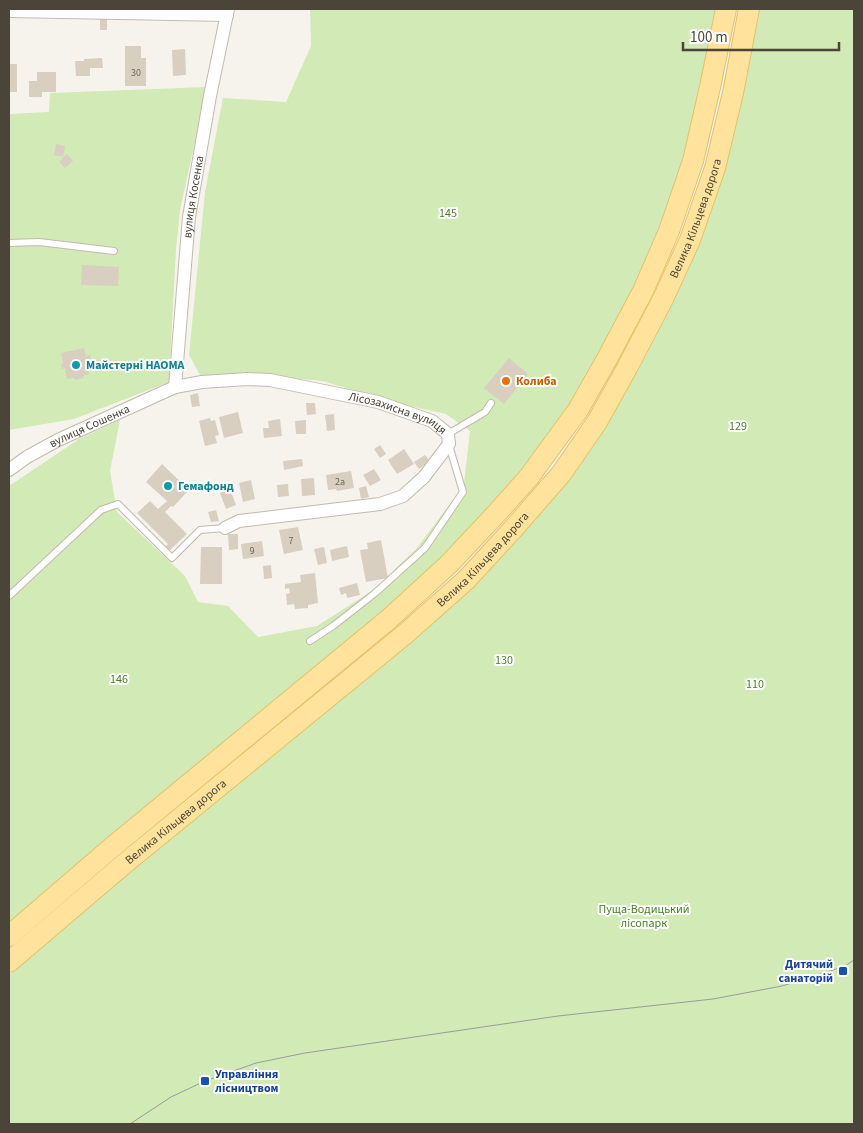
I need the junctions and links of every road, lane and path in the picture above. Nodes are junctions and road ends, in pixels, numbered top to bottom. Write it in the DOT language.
graph roads {
  1 [pos="726,9"];
  2 [pos="749,9"];
  3 [pos="9,11"];
  4 [pos="228,12"];
  5 [pos="9,243"];
  6 [pos="114,251"];
  7 [pos="175,387"];
  8 [pos="491,403"];
  9 [pos="449,439"];
  10 [pos="9,470"];
  11 [pos="225,528"];
  12 [pos="9,596"];
  13 [pos="310,641"];
  14 [pos="9,936"];
  15 [pos="9,962"];
  1 -- 14 [label="main road, Велика Кільцева дорога"];
  2 -- 15 [label="main road, Велика Кільцева дорога"];
  3 -- 4 [label="street"];
  4 -- 7 [label="street, вулиця Косенка"];
  5 -- 6 [label="lane"];
  7 -- 9 [label="street, Лісозахисна вулиця"];
  7 -- 10 [label="street, вулиця Сошенка"];
  8 -- 9 [label="lane"];
  9 -- 11 [label="street, Лісозахисна вулиця"];
  9 -- 13 [label="lane"];
  11 -- 12 [label="lane"];
}
